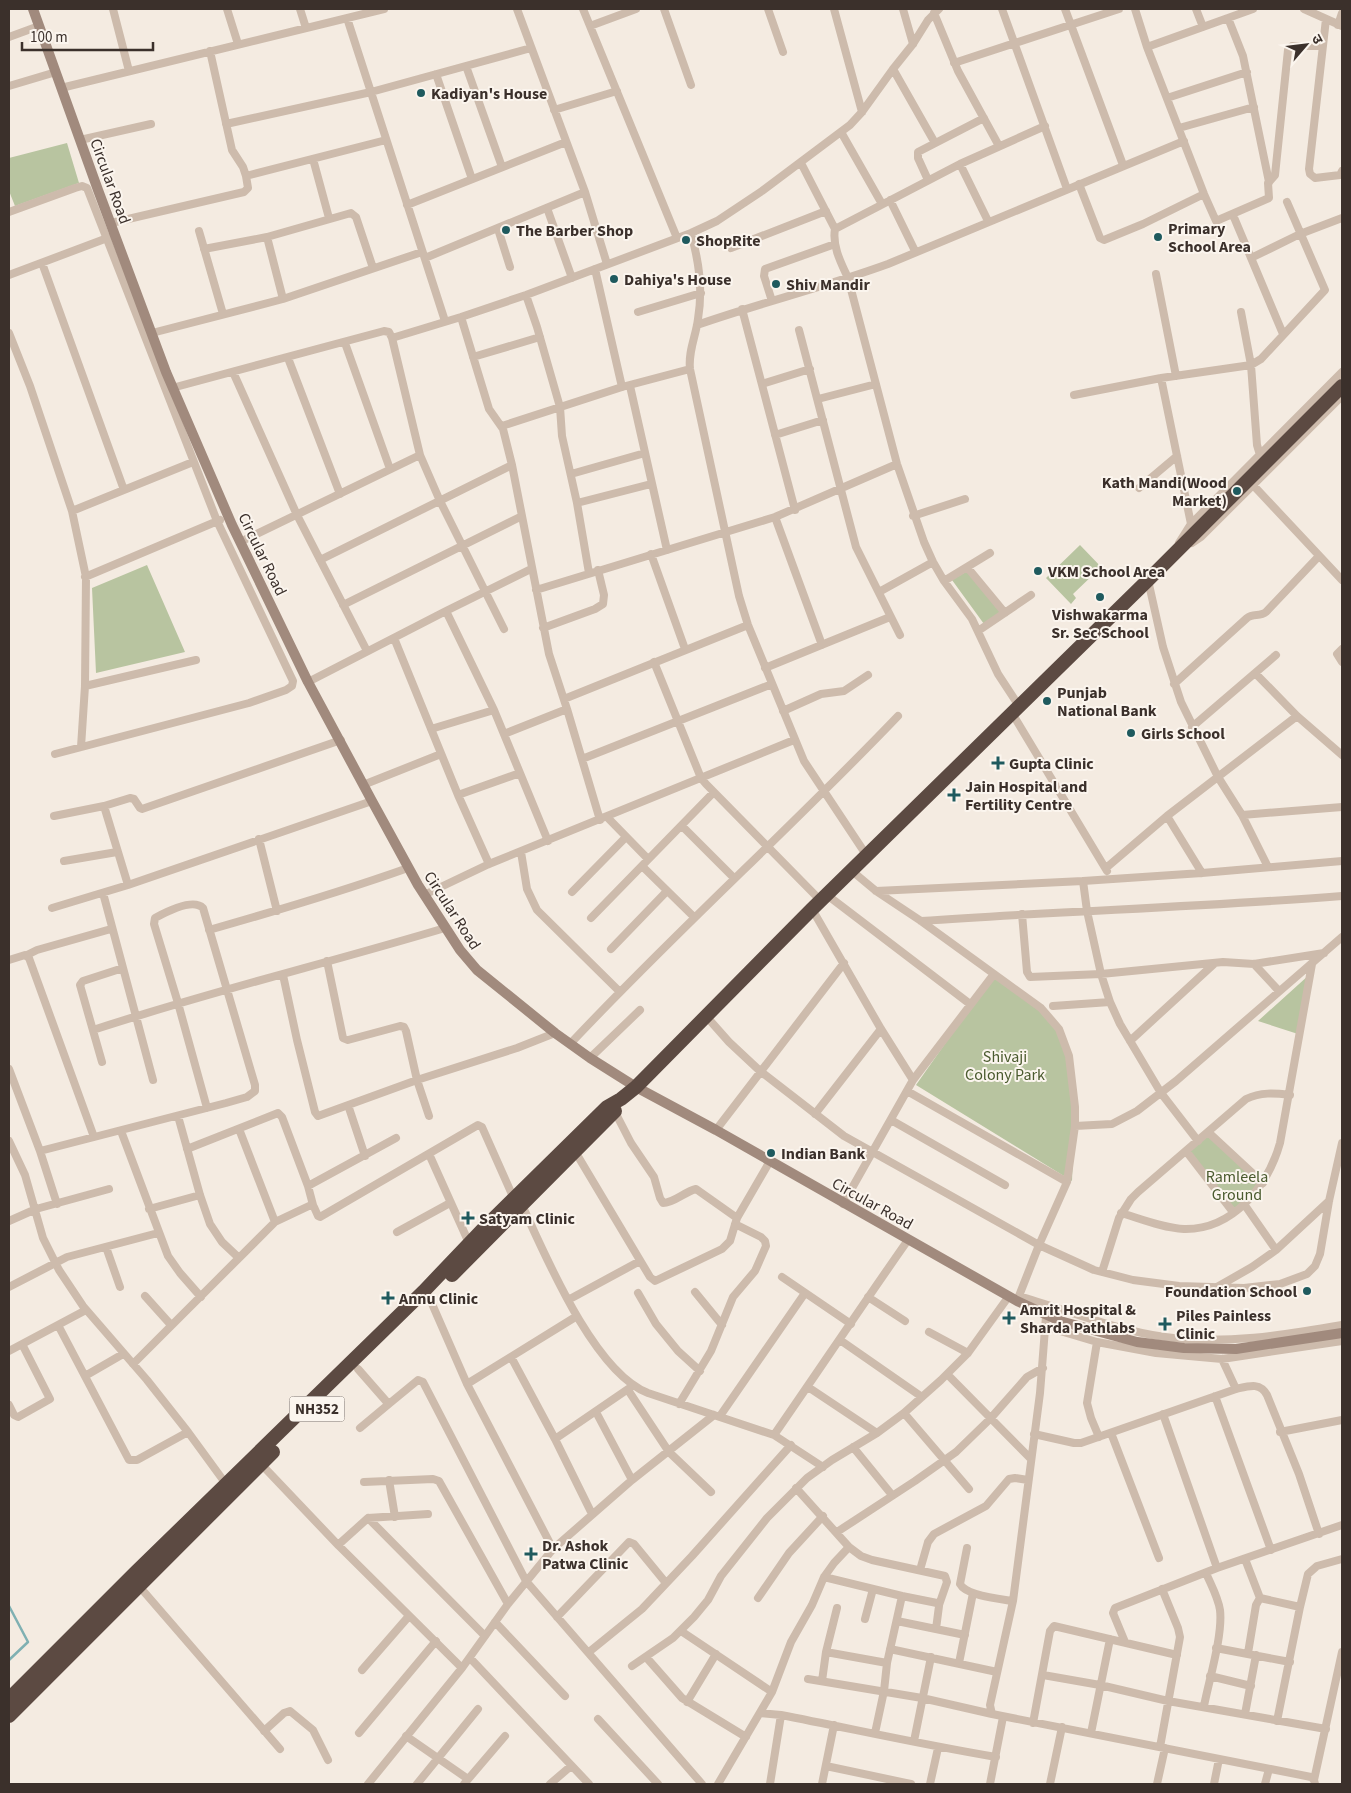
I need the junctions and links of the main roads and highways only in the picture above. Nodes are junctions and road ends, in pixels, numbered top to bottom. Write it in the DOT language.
graph roads {
  1 [pos="33,9"];
  2 [pos="1342,386"];
  3 [pos="636,1087"];
  4 [pos="618,1106"];
  5 [pos="518,1202"];
  6 [pos="427,1294"];
  7 [pos="1342,1333"];
  8 [pos="140,1579"];
  9 [pos="9,1699"];
  10 [pos="9,1716"];
  1 -- 3 [label="main road, Circular Road"];
  2 -- 3 [label="highway, NH352"];
  3 -- 4 [label="highway, NH352"];
  3 -- 7 [label="main road, Circular Road"];
  4 -- 5 [label="highway, NH352"];
  4 -- 5 [label="highway, NH352"];
  5 -- 6 [label="highway, NH352"];
  5 -- 6 [label="highway, NH352"];
  6 -- 8 [label="highway, NH352"];
  6 -- 8 [label="highway, NH352"];
  8 -- 9 [label="highway, NH352"];
  8 -- 10 [label="highway, NH352"];
}
